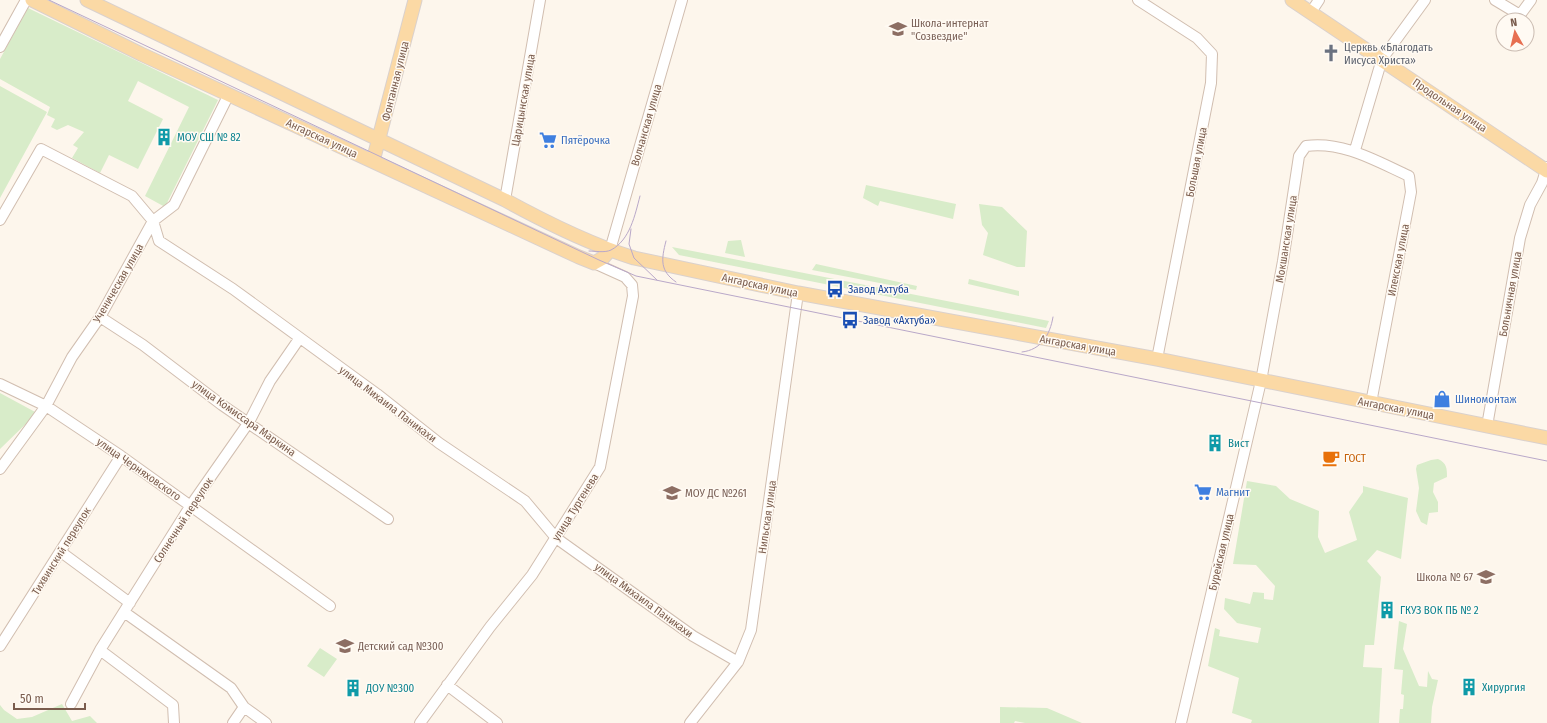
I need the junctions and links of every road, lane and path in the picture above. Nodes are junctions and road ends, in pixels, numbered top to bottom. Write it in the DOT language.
graph roads {
  1 [pos="26,0"];
  2 [pos="32,0"];
  3 [pos="87,0"];
  4 [pos="540,0"];
  5 [pos="682,0"];
  6 [pos="1138,0"];
  7 [pos="1292,0"];
  8 [pos="1319,0"];
  9 [pos="1425,0"];
  10 [pos="1495,0"];
  11 [pos="1531,0"];
  12 [pos="414,1"];
  13 [pos="1311,12"];
  14 [pos="0,47"];
  15 [pos="1382,59"];
  16 [pos="229,94"];
  17 [pos="380,140"];
  18 [pos="1354,150"];
  19 [pos="373,162"];
  20 [pos="1546,169"];
  21 [pos="505,200"];
  22 [pos="0,220"];
  23 [pos="153,221"];
  24 [pos="603,260"];
  25 [pos="798,293"];
  26 [pos="100,317"];
  27 [pos="299,339"];
  28 [pos="1157,359"];
  29 [pos="1261,381"];
  30 [pos="0,384"];
  31 [pos="1372,403"];
  32 [pos="46,406"];
  33 [pos="249,422"];
  34 [pos="1487,426"];
  35 [pos="1547,438"];
  36 [pos="121,456"];
  37 [pos="0,469"];
  38 [pos="191,506"];
  39 [pos="388,519"];
  40 [pos="556,538"];
  41 [pos="61,552"];
  42 [pos="130,603"];
  43 [pos="330,606"];
  44 [pos="124,612"];
  45 [pos="0,646"];
  46 [pos="100,650"];
  47 [pos="738,662"];
  48 [pos="446,685"];
  49 [pos="71,704"];
  50 [pos="244,707"];
  51 [pos="174,723"];
  52 [pos="233,723"];
  53 [pos="266,723"];
  54 [pos="420,723"];
  55 [pos="497,723"];
  56 [pos="690,723"];
  57 [pos="1182,723"];
  1 -- 14 [label="street"];
  2 -- 16 [label="main road, Ангарская улица"];
  3 -- 17 [label="main road, Ангарская улица"];
  4 -- 21 [label="street, Царицынская улица"];
  5 -- 24 [label="street, Волчанская улица"];
  6 -- 28 [label="street, Большая улица"];
  7 -- 13 [label="main road, Продольная улица"];
  8 -- 13 [label="street"];
  9 -- 15 [label="street"];
  10 -- 11 [label="street"];
  12 -- 17 [label="main road, Фонтанная улица"];
  13 -- 15 [label="main road, Продольная улица"];
  15 -- 18 [label="street"];
  15 -- 20 [label="main road, Продольная улица"];
  16 -- 19 [label="main road, Ангарская улица"];
  16 -- 23 [label="street, Ученическая улица"];
  17 -- 19 [label="main road, Фонтанная улица"];
  17 -- 21 [label="main road, Ангарская улица"];
  18 -- 29 [label="street, Мокшанская улица"];
  18 -- 31 [label="street, Илекская улица"];
  19 -- 24 [label="main road, Ангарская улица"];
  20 -- 34 [label="street, Больничная улица"];
  21 -- 24 [label="main road, Ангарская улица"];
  22 -- 23 [label="street, улица Михаила Паникахи"];
  23 -- 26 [label="street, Ученическая улица"];
  23 -- 27 [label="street, улица Михаила Паникахи"];
  24 -- 25 [label="main road, Ангарская улица"];
  24 -- 40 [label="street, улица Тургенева"];
  25 -- 28 [label="main road, Ангарская улица"];
  25 -- 47 [label="street, Нильская улица"];
  26 -- 32 [label="street, Ученическая улица"];
  26 -- 33 [label="street, улица Комиссара Маркина"];
  27 -- 33 [label="street, Солнечный переулок"];
  27 -- 40 [label="street, улица Михаила Паникахи"];
  28 -- 29 [label="main road, Ангарская улица"];
  29 -- 31 [label="main road, Ангарская улица"];
  29 -- 57 [label="street, Бурейская улица"];
  30 -- 32 [label="street, улица Черняховского"];
  31 -- 34 [label="main road, Ангарская улица"];
  32 -- 36 [label="street, улица Черняховского"];
  32 -- 37 [label="street, Ученическая улица"];
  33 -- 38 [label="street, Солнечный переулок"];
  33 -- 39 [label="street, улица Комиссара Маркина"];
  34 -- 35 [label="main road, Ангарская улица"];
  36 -- 38 [label="street, улица Черняховского"];
  36 -- 41 [label="street, Тихвинский переулок"];
  38 -- 42 [label="street, Солнечный переулок"];
  38 -- 43 [label="street, улица Черняховского"];
  40 -- 47 [label="street, улица Михаила Паникахи"];
  40 -- 48 [label="street, улица Тургенева"];
  41 -- 42 [label="street"];
  41 -- 45 [label="street, Тихвинский переулок"];
  42 -- 44 [label="street, Солнечный переулок"];
  44 -- 46 [label="street, Солнечный переулок"];
  44 -- 50 [label="street"];
  46 -- 49 [label="street, Солнечный переулок"];
  46 -- 51 [label="street"];
  47 -- 56 [label="street, Нильская улица"];
  48 -- 54 [label="street, улица Тургенева"];
  48 -- 55 [label="street"];
  50 -- 52 [label="street"];
  50 -- 53 [label="street"];
}
